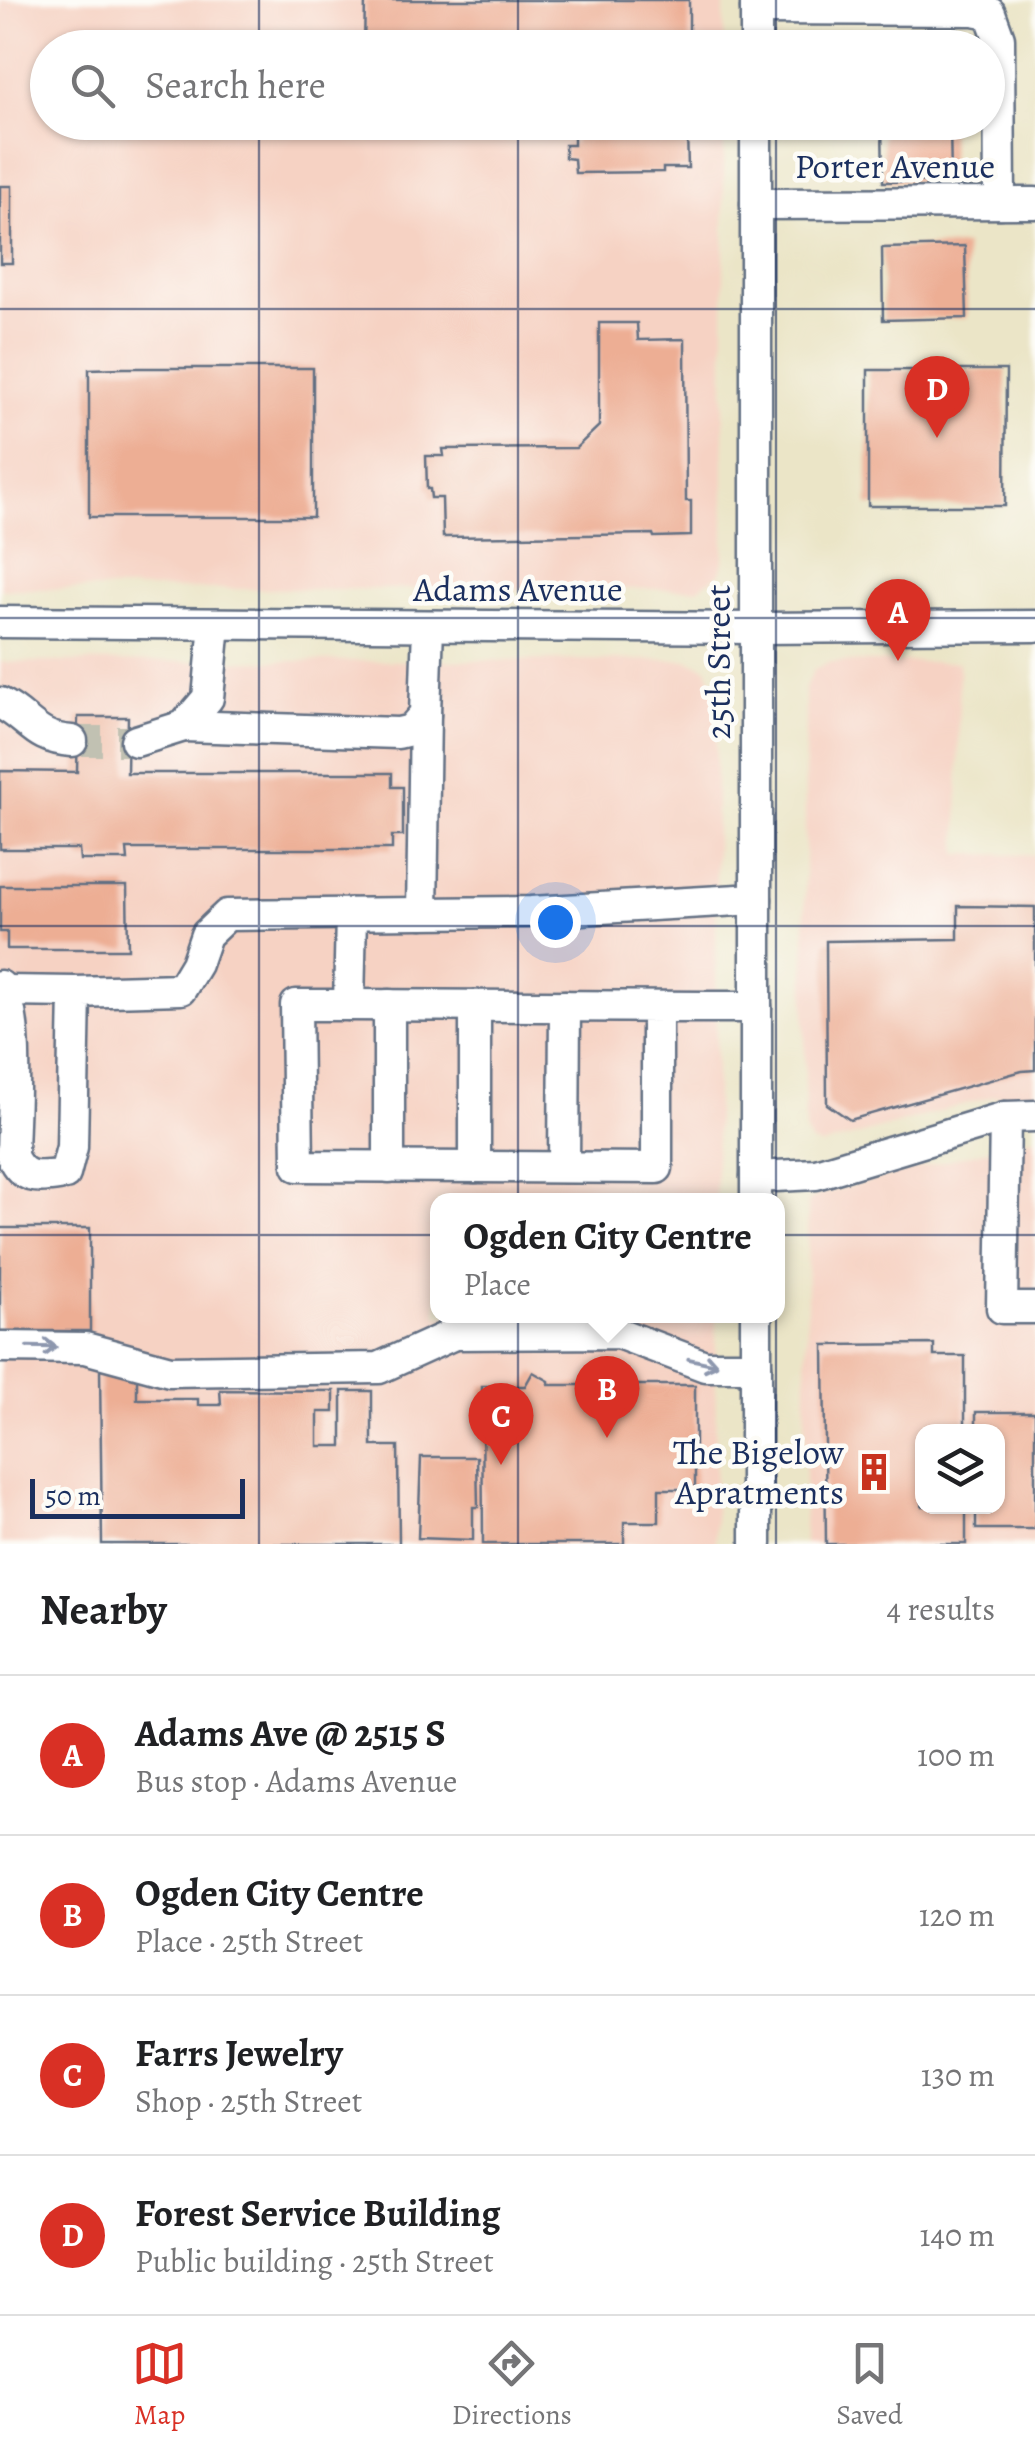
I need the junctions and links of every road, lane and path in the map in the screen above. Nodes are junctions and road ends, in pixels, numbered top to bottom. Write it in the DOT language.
graph roads {
  1 [pos="756,4"];
  2 [pos="756,30"];
  3 [pos="996,30"];
  4 [pos="756,140"];
  5 [pos="1000,140"];
  6 [pos="1000,203"];
  7 [pos="1035,203"];
  8 [pos="756,204"];
  9 [pos="0,622"];
  10 [pos="215,624"];
  11 [pos="428,626"];
  12 [pos="1035,626"];
  13 [pos="756,628"];
  14 [pos="0,703"];
  15 [pos="425,714"];
  16 [pos="184,726"];
  17 [pos="72,741"];
  18 [pos="136,741"];
  19 [pos="756,900"];
  20 [pos="422,913"];
  21 [pos="351,914"];
  22 [pos="2,989"];
  23 [pos="75,992"];
  24 [pos="349,1005"];
  25 [pos="389,1005"];
  26 [pos="474,1006"];
  27 [pos="565,1006"];
  28 [pos="657,1007"];
  29 [pos="756,1008"];
  30 [pos="1020,1116"];
  31 [pos="389,1166"];
  32 [pos="474,1167"];
  33 [pos="564,1167"];
  34 [pos="756,1189"];
  35 [pos="1035,1308"];
  36 [pos="756,1323"];
  37 [pos="454,1325"];
  38 [pos="0,1346"];
  39 [pos="756,1366"];
  40 [pos="756,1544"];
  1 -- 2 [label="street"];
  1 -- 3 [label="street"];
  4 -- 8 [label="street, 25th Street"];
  5 -- 6 [label="street"];
  6 -- 7 [label="street, Porter Avenue"];
  6 -- 8 [label="street, Porter Avenue"];
  8 -- 13 [label="street, 25th Street"];
  9 -- 10 [label="street, Adams Avenue"];
  10 -- 11 [label="street, Adams Avenue"];
  10 -- 16 [label="street"];
  11 -- 13 [label="street, Adams Avenue"];
  11 -- 15 [label="street"];
  12 -- 13 [label="street, Adams Avenue"];
  13 -- 19 [label="street, 25th Street"];
  14 -- 17 [label="street"];
  15 -- 16 [label="street"];
  15 -- 20 [label="street"];
  16 -- 18 [label="street"];
  19 -- 20 [label="street"];
  19 -- 29 [label="street, 25th Street"];
  20 -- 21 [label="street"];
  21 -- 23 [label="street"];
  21 -- 24 [label="street"];
  22 -- 23 [label="street"];
  22 -- 23 [label="street"];
  24 -- 25 [label="street"];
  24 -- 31 [label="street"];
  25 -- 26 [label="street"];
  25 -- 31 [label="street"];
  26 -- 27 [label="street"];
  26 -- 32 [label="street"];
  27 -- 28 [label="street"];
  27 -- 33 [label="street"];
  28 -- 29 [label="street"];
  28 -- 33 [label="street"];
  29 -- 34 [label="street, 25th Street"];
  30 -- 34 [label="street"];
  30 -- 35 [label="street"];
  31 -- 32 [label="street"];
  32 -- 33 [label="street"];
  36 -- 39 [label="street"];
  38 -- 37 [label="street, one-way"];
  37 -- 39 [label="street, one-way"];
  39 -- 40 [label="street"];
}
